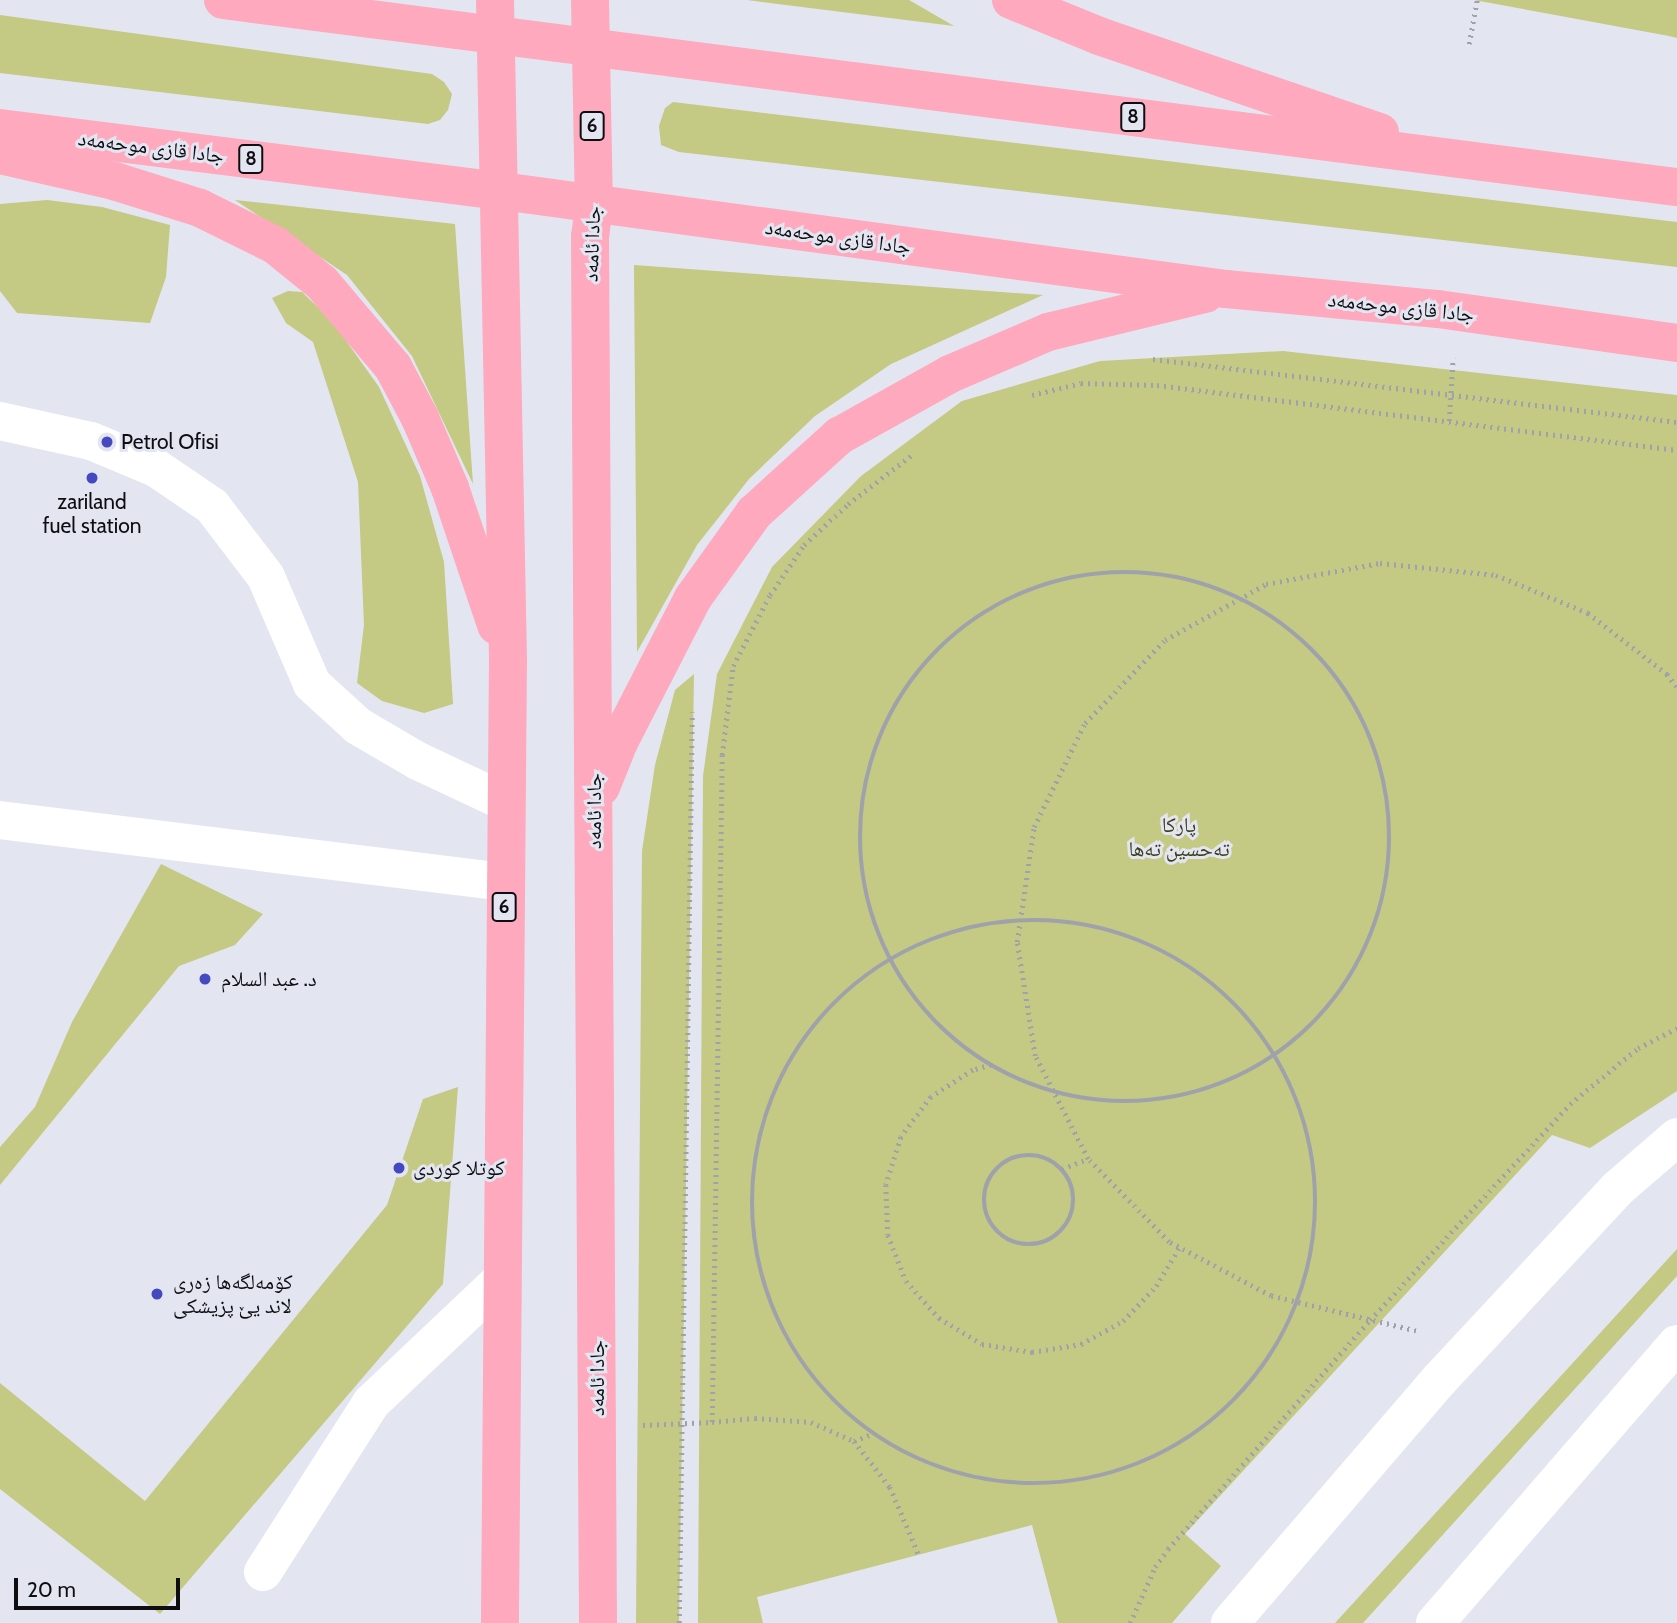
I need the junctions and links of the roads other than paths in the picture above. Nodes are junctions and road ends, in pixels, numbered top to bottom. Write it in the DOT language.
graph roads {
  1 [pos="223,0"];
  2 [pos="590,0"];
  3 [pos="1011,0"];
  4 [pos="495,17"];
  5 [pos="590,47"];
  6 [pos="0,128"];
  7 [pos="0,155"];
  8 [pos="1458,159"];
  9 [pos="1677,187"];
  10 [pos="501,191"];
  11 [pos="594,205"];
  12 [pos="1226,289"];
  13 [pos="1677,343"];
  14 [pos="0,421"];
  15 [pos="508,659"];
  16 [pos="505,802"];
  17 [pos="594,802"];
  18 [pos="0,821"];
  19 [pos="504,882"];
  20 [pos="1677,1137"];
  21 [pos="502,1279"];
  22 [pos="1677,1344"];
  23 [pos="263,1572"];
  24 [pos="1442,1619"];
  25 [pos="500,1623"];
  26 [pos="598,1623"];
  27 [pos="1230,1623"];
  1 -- 4 [label="main road, 8"];
  2 -- 5 [label="main road, جادا ئامەد / 6"];
  3 -- 8 [label="main road"];
  4 -- 5 [label="main road, 8"];
  4 -- 10 [label="main road, 6"];
  5 -- 8 [label="main road, 8"];
  5 -- 11 [label="main road, جادا ئامەد / 6"];
  6 -- 10 [label="main road, جادا قازی موحەمەد / 8"];
  7 -- 15 [label="main road"];
  8 -- 9 [label="main road, 8"];
  10 -- 11 [label="main road, جادا قازی موحەمەد / 8"];
  10 -- 15 [label="main road, 6"];
  11 -- 12 [label="main road, جادا قازی موحەمەد / 8"];
  11 -- 17 [label="main road, جادا ئامەد / 6"];
  12 -- 13 [label="main road, جادا قازی موحەمەد / 8"];
  12 -- 17 [label="main road"];
  14 -- 16 [label="street"];
  15 -- 16 [label="main road, 6"];
  16 -- 19 [label="main road, 6"];
  17 -- 26 [label="main road, جادا ئامەد / 6"];
  18 -- 19 [label="street"];
  19 -- 21 [label="main road, 6"];
  20 -- 27 [label="street"];
  21 -- 23 [label="street"];
  21 -- 25 [label="main road, 6"];
  22 -- 24 [label="street"];
}
